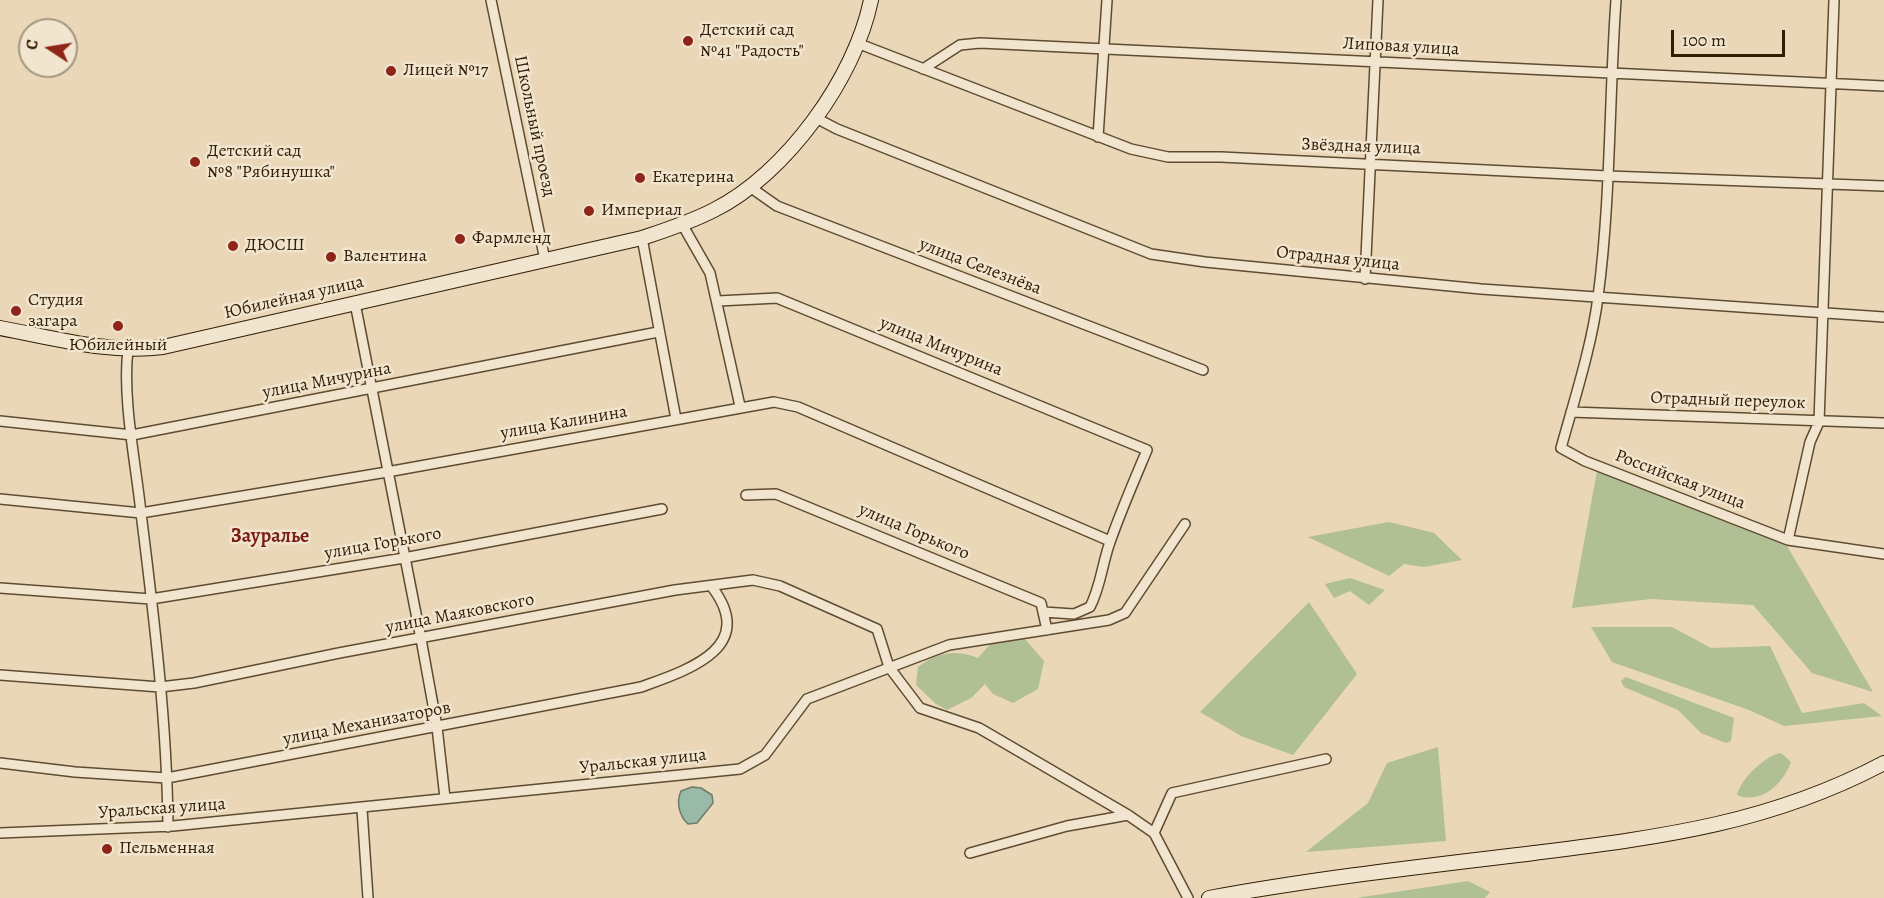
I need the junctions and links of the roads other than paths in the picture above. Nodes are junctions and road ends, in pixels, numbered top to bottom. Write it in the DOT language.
graph roads {
  1 [pos="491,0"];
  2 [pos="871,0"];
  3 [pos="1107,0"];
  4 [pos="1378,0"];
  5 [pos="1616,0"];
  6 [pos="1834,0"];
  7 [pos="857,43"];
  8 [pos="1106,48"];
  9 [pos="1376,62"];
  10 [pos="923,69"];
  11 [pos="1610,74"];
  12 [pos="1833,86"];
  13 [pos="1884,86"];
  14 [pos="816,118"];
  15 [pos="1098,137"];
  16 [pos="1372,165"];
  17 [pos="1608,176"];
  18 [pos="1829,183"];
  19 [pos="1884,186"];
  20 [pos="750,187"];
  21 [pos="682,224"];
  22 [pos="642,238"];
  23 [pos="546,260"];
  24 [pos="1365,279"];
  25 [pos="1598,298"];
  26 [pos="718,301"];
  27 [pos="355,303"];
  28 [pos="1821,314"];
  29 [pos="1884,317"];
  30 [pos="0,328"];
  31 [pos="658,333"];
  32 [pos="128,350"];
  33 [pos="1203,370"];
  34 [pos="372,390"];
  35 [pos="740,406"];
  36 [pos="1570,412"];
  37 [pos="676,419"];
  38 [pos="0,421"];
  39 [pos="1819,422"];
  40 [pos="1884,423"];
  41 [pos="132,435"];
  42 [pos="387,472"];
  43 [pos="746,495"];
  44 [pos="0,499"];
  45 [pos="662,509"];
  46 [pos="141,513"];
  47 [pos="1185,525"];
  48 [pos="1788,540"];
  49 [pos="1110,541"];
  50 [pos="1884,554"];
  51 [pos="404,558"];
  52 [pos="712,587"];
  53 [pos="0,588"];
  54 [pos="151,599"];
  55 [pos="1043,612"];
  56 [pos="1047,630"];
  57 [pos="421,639"];
  58 [pos="889,667"];
  59 [pos="0,675"];
  60 [pos="160,687"];
  61 [pos="436,728"];
  62 [pos="1326,759"];
  63 [pos="0,763"];
  64 [pos="1884,763"];
  65 [pos="167,778"];
  66 [pos="445,798"];
  67 [pos="362,809"];
  68 [pos="1128,815"];
  69 [pos="168,827"];
  70 [pos="0,833"];
  71 [pos="1154,833"];
  72 [pos="970,853"];
  73 [pos="368,898"];
  74 [pos="1188,898"];
  75 [pos="1209,898"];
  1 -- 23 [label="street, Школьный проезд"];
  2 -- 7 [label="street, Юбилейная улица"];
  3 -- 8 [label="street"];
  4 -- 9 [label="street"];
  5 -- 11 [label="street"];
  6 -- 12 [label="street"];
  7 -- 10 [label="street, Звёздная улица"];
  7 -- 14 [label="street, Юбилейная улица"];
  8 -- 9 [label="street, Липовая улица"];
  8 -- 10 [label="street, Липовая улица"];
  8 -- 15 [label="street"];
  9 -- 11 [label="street, Липовая улица"];
  9 -- 16 [label="street"];
  10 -- 15 [label="street, Звёздная улица"];
  11 -- 12 [label="street, Липовая улица"];
  11 -- 17 [label="street"];
  12 -- 13 [label="street, Липовая улица"];
  12 -- 18 [label="street"];
  14 -- 20 [label="street, Юбилейная улица"];
  14 -- 24 [label="street, Отрадная улица"];
  15 -- 16 [label="street, Звёздная улица"];
  16 -- 17 [label="street, Звёздная улица"];
  16 -- 24 [label="street"];
  17 -- 18 [label="street, Звёздная улица"];
  17 -- 25 [label="street"];
  18 -- 19 [label="street, Звёздная улица"];
  18 -- 28 [label="street"];
  20 -- 21 [label="street, Юбилейная улица"];
  20 -- 33 [label="street, улица Селезнёва"];
  21 -- 22 [label="street, Юбилейная улица"];
  21 -- 26 [label="street"];
  22 -- 23 [label="street, Юбилейная улица"];
  22 -- 31 [label="street"];
  23 -- 27 [label="street, Юбилейная улица"];
  24 -- 25 [label="street, Отрадная улица"];
  25 -- 28 [label="street, Отрадная улица"];
  25 -- 36 [label="street"];
  26 -- 35 [label="street"];
  26 -- 49 [label="street, улица Мичурина"];
  27 -- 32 [label="street, Юбилейная улица"];
  27 -- 34 [label="street"];
  28 -- 29 [label="street, Отрадная улица"];
  28 -- 39 [label="street"];
  30 -- 32 [label="street, Юбилейная улица"];
  31 -- 34 [label="street, улица Мичурина"];
  31 -- 37 [label="street"];
  32 -- 41 [label="street"];
  34 -- 41 [label="street, улица Мичурина"];
  34 -- 42 [label="street"];
  35 -- 37 [label="street, улица Калинина"];
  35 -- 49 [label="street, улица Калинина"];
  36 -- 39 [label="street, Отрадный переулок"];
  36 -- 48 [label="street, Российская улица"];
  37 -- 42 [label="street, улица Калинина"];
  38 -- 41 [label="street, улица Мичурина"];
  39 -- 40 [label="street, Отрадный переулок"];
  39 -- 48 [label="street"];
  41 -- 46 [label="street"];
  42 -- 46 [label="street, улица Калинина"];
  42 -- 51 [label="street"];
  43 -- 55 [label="street, улица Горького"];
  44 -- 46 [label="street, улица Калинина"];
  45 -- 51 [label="street, улица Горького"];
  46 -- 54 [label="street"];
  47 -- 56 [label="street, Уральская улица"];
  48 -- 50 [label="street, Российская улица"];
  49 -- 55 [label="street"];
  51 -- 54 [label="street, улица Горького"];
  51 -- 57 [label="street"];
  52 -- 57 [label="street, улица Маяковского"];
  52 -- 58 [label="street, улица Маяковского"];
  52 -- 61 [label="street, улица Механизаторов"];
  53 -- 54 [label="street, улица Горького"];
  54 -- 60 [label="street"];
  55 -- 56 [label="street"];
  56 -- 58 [label="street, Уральская улица"];
  57 -- 60 [label="street, улица Маяковского"];
  57 -- 61 [label="street"];
  58 -- 66 [label="street, Уральская улица"];
  58 -- 68 [label="street, улица Маяковского"];
  59 -- 60 [label="street, улица Маяковского"];
  60 -- 65 [label="street"];
  61 -- 65 [label="street, улица Механизаторов"];
  61 -- 66 [label="street"];
  62 -- 71 [label="street"];
  63 -- 65 [label="street, улица Механизаторов"];
  64 -- 75 [label="street"];
  65 -- 69 [label="street"];
  66 -- 67 [label="street, Уральская улица"];
  67 -- 69 [label="street, Уральская улица"];
  67 -- 73 [label="street"];
  68 -- 71 [label="street, улица Маяковского"];
  68 -- 72 [label="street"];
  69 -- 70 [label="street, Уральская улица"];
  71 -- 74 [label="street"];
}
